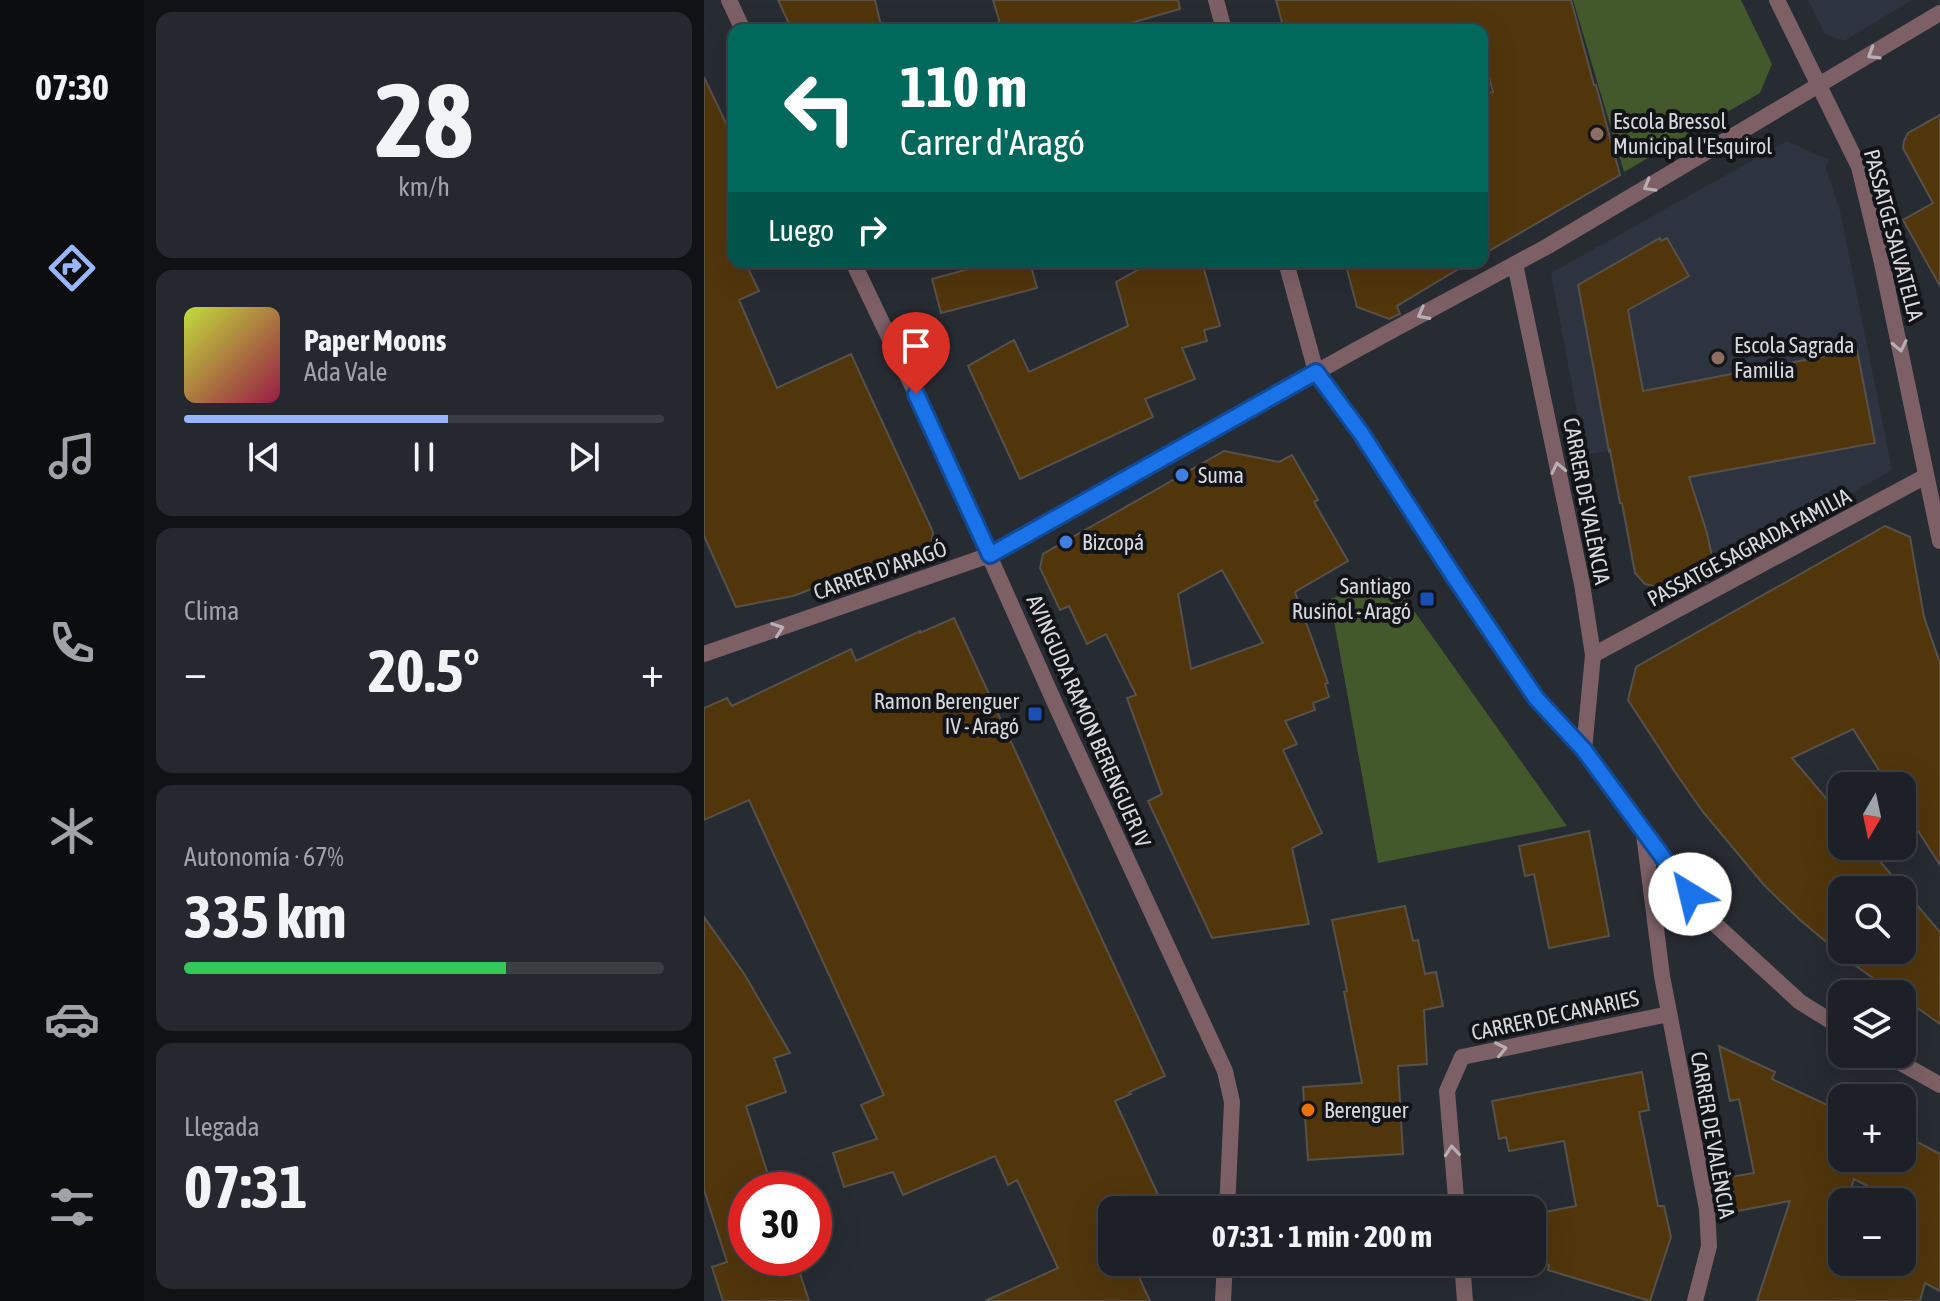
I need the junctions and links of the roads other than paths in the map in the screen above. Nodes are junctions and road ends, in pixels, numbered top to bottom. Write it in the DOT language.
graph roads {
  1 [pos="729,0"];
  2 [pos="1216,0"];
  3 [pos="1777,0"];
  4 [pos="1940,13"];
  5 [pos="740,24"];
  6 [pos="1222,24"];
  7 [pos="1820,86"];
  8 [pos="1515,264"];
  9 [pos="856,268"];
  10 [pos="1288,268"];
  11 [pos="1316,372"];
  12 [pos="1926,476"];
  13 [pos="1940,541"];
  14 [pos="990,555"];
  15 [pos="704,654"];
  16 [pos="1593,655"];
  17 [pos="1584,750"];
  18 [pos="1644,832"];
  19 [pos="1669,1014"];
  20 [pos="1828,1019"];
  21 [pos="1910,1068"];
  22 [pos="1940,1085"];
  23 [pos="1228,1196"];
  24 [pos="1456,1196"];
  25 [pos="1224,1276"];
  26 [pos="1463,1276"];
  27 [pos="1223,1301"];
  28 [pos="1465,1301"];
  29 [pos="1695,1301"];
  1 -- 5 [label="street"];
  2 -- 6 [label="street"];
  3 -- 7 [label="street, PASSATGE SALVATELLA"];
  4 -- 7 [label="street, CARRER D'ARAGÓ, one-way"];
  7 -- 8 [label="street, CARRER D'ARAGÓ, one-way"];
  7 -- 12 [label="street, PASSATGE SALVATELLA, one-way"];
  8 -- 11 [label="street, CARRER D'ARAGÓ, one-way"];
  16 -- 8 [label="street, CARRER DE VALÈNCIA, one-way"];
  9 -- 14 [label="street, AVINGUDA RAMON BERENGUER IV"];
  10 -- 11 [label="street"];
  11 -- 14 [label="street, CARRER D'ARAGÓ"];
  11 -- 17 [label="street"];
  12 -- 13 [label="street, PASSATGE SALVATELLA"];
  12 -- 16 [label="street, PASSATGE SAGRADA FAMILIA"];
  15 -- 14 [label="street, CARRER D'ARAGÓ, one-way"];
  14 -- 23 [label="street, AVINGUDA RAMON BERENGUER IV"];
  16 -- 17 [label="street, CARRER DE VALÈNCIA"];
  17 -- 18 [label="street"];
  18 -- 19 [label="street, CARRER DE VALÈNCIA"];
  18 -- 20 [label="street"];
  24 -- 19 [label="street, CARRER DE CANARIES, one-way"];
  19 -- 29 [label="street, CARRER DE VALÈNCIA"];
  21 -- 22 [label="street"];
  25 -- 27 [label="street"];
  26 -- 28 [label="street"];
}
